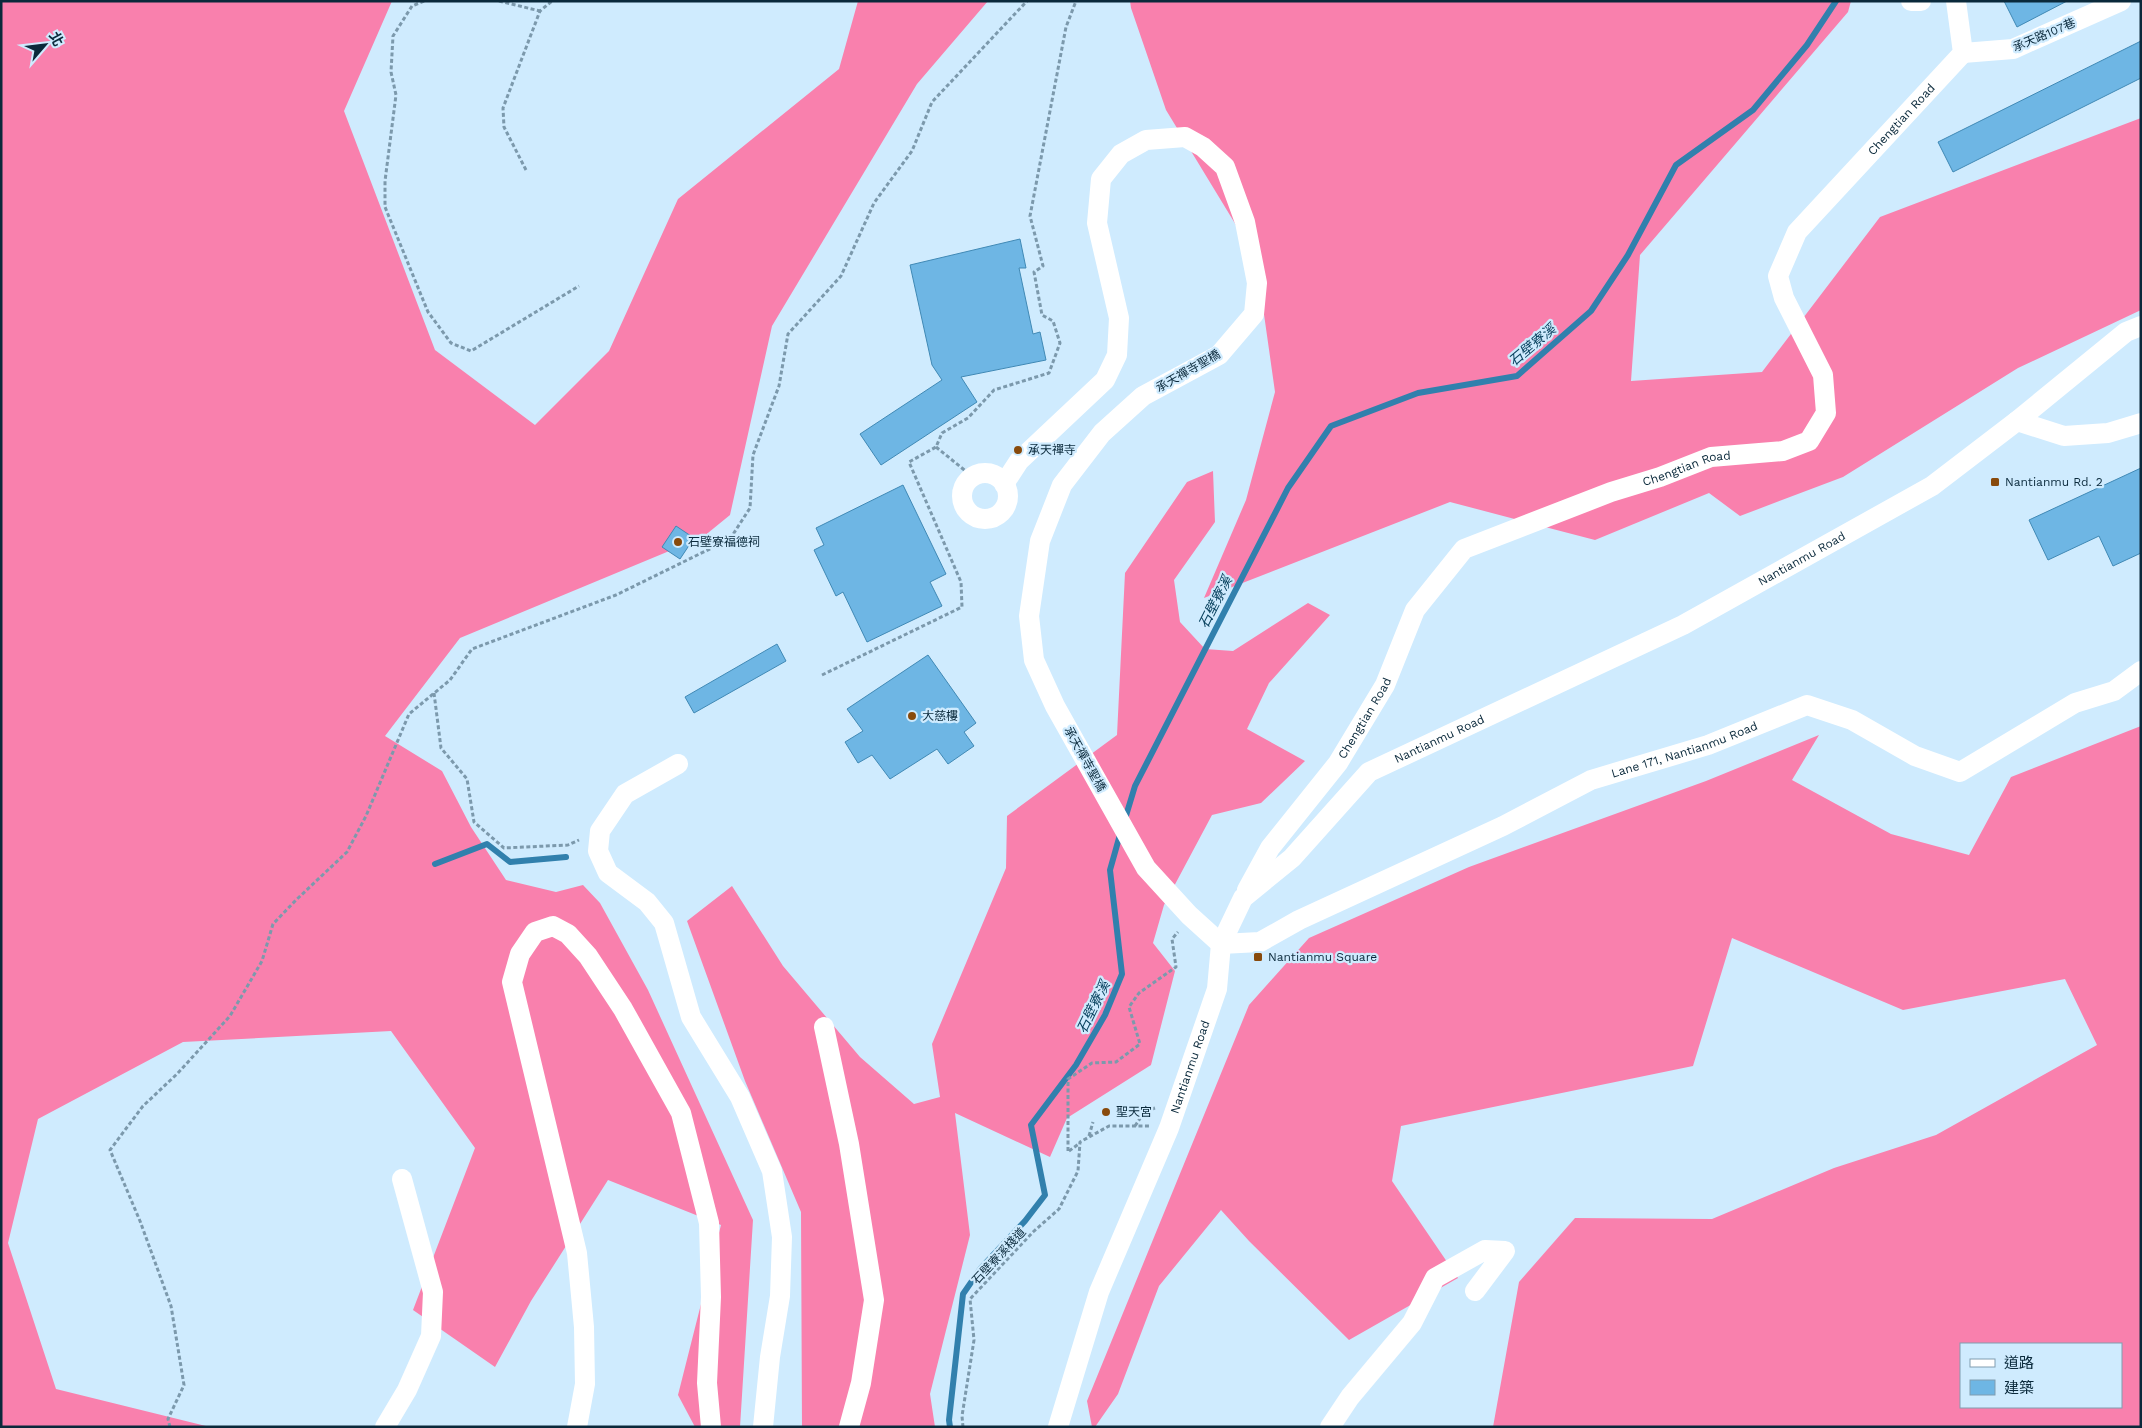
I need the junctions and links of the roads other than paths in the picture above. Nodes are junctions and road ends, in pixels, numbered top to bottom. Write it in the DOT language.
graph roads {
  1 [pos="1911,1"];
  2 [pos="1921,1"];
  3 [pos="1956,1"];
  4 [pos="2121,1"];
  5 [pos="1963,53"];
  6 [pos="2141,326"];
  7 [pos="2017,421"];
  8 [pos="2141,423"];
  9 [pos="1004,484"];
  10 [pos="2141,671"];
  11 [pos="2141,680"];
  12 [pos="2114,691"];
  13 [pos="678,764"];
  14 [pos="1243,898"];
  15 [pos="1221,944"];
  16 [pos="824,1027"];
  17 [pos="402,1179"];
  18 [pos="1475,1291"];
  19 [pos="384,1427"];
  20 [pos="577,1427"];
  21 [pos="711,1427"];
  22 [pos="763,1427"];
  23 [pos="849,1427"];
  24 [pos="1058,1427"];
  25 [pos="1330,1427"];
  1 -- 2 [label="street"];
  3 -- 5 [label="street"];
  4 -- 5 [label="street, 承天路107巷"];
  5 -- 14 [label="street, Chengtian Road"];
  6 -- 7 [label="street, Nantianmu Road"];
  7 -- 8 [label="street"];
  7 -- 14 [label="street, Nantianmu Road"];
  9 -- 9 [label="street"];
  9 -- 15 [label="street, 承天禪寺聖橋"];
  10 -- 12 [label="street, Lane 171, Nantianmu Road"];
  11 -- 12 [label="street"];
  12 -- 15 [label="street, Lane 171, Nantianmu Road"];
  13 -- 22 [label="street"];
  14 -- 15 [label="street, Nantianmu Road"];
  15 -- 24 [label="street, Nantianmu Road"];
  16 -- 23 [label="street"];
  17 -- 19 [label="street"];
  18 -- 25 [label="street"];
  20 -- 21 [label="street"];
}
